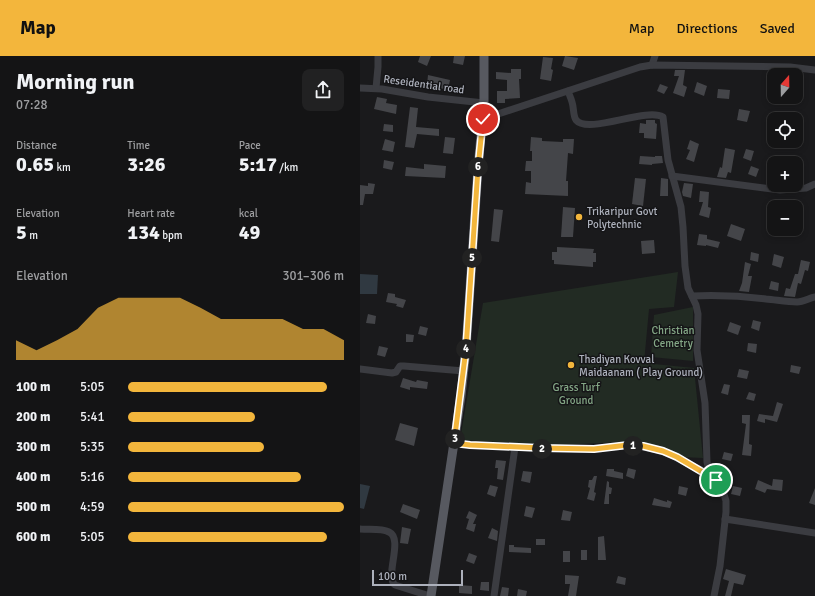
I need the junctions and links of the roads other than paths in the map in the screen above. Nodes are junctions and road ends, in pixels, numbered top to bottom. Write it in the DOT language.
graph roads {
  1 [pos="378,56"];
  2 [pos="484,56"];
  3 [pos="654,56"];
  4 [pos="652,65"];
  5 [pos="815,70"];
  6 [pos="360,88"];
  7 [pos="376,88"];
  8 [pos="568,91"];
  9 [pos="484,103"];
  10 [pos="483,119"];
  11 [pos="672,176"];
  12 [pos="815,184"];
  13 [pos="692,296"];
  14 [pos="815,298"];
  15 [pos="360,369"];
  16 [pos="464,371"];
  17 [pos="454,443"];
  18 [pos="515,447"];
  19 [pos="711,477"];
  20 [pos="725,520"];
  21 [pos="360,529"];
  22 [pos="815,533"];
  23 [pos="430,596"];
  24 [pos="494,596"];
  25 [pos="714,596"];
  1 -- 7 [label="street"];
  2 -- 9 [label="main road"];
  3 -- 4 [label="street"];
  4 -- 5 [label="street"];
  4 -- 8 [label="street"];
  6 -- 7 [label="street, Reseidential road"];
  7 -- 9 [label="street, Reseidential road"];
  8 -- 10 [label="street"];
  8 -- 11 [label="street"];
  9 -- 10 [label="main road"];
  10 -- 16 [label="main road"];
  11 -- 12 [label="street"];
  11 -- 13 [label="street"];
  13 -- 14 [label="street"];
  13 -- 19 [label="street"];
  15 -- 16 [label="street"];
  16 -- 17 [label="main road"];
  17 -- 18 [label="street"];
  17 -- 23 [label="main road"];
  18 -- 19 [label="street"];
  18 -- 24 [label="street"];
  19 -- 20 [label="street"];
  20 -- 22 [label="street"];
  20 -- 25 [label="street"];
  21 -- 23 [label="street"];
}
